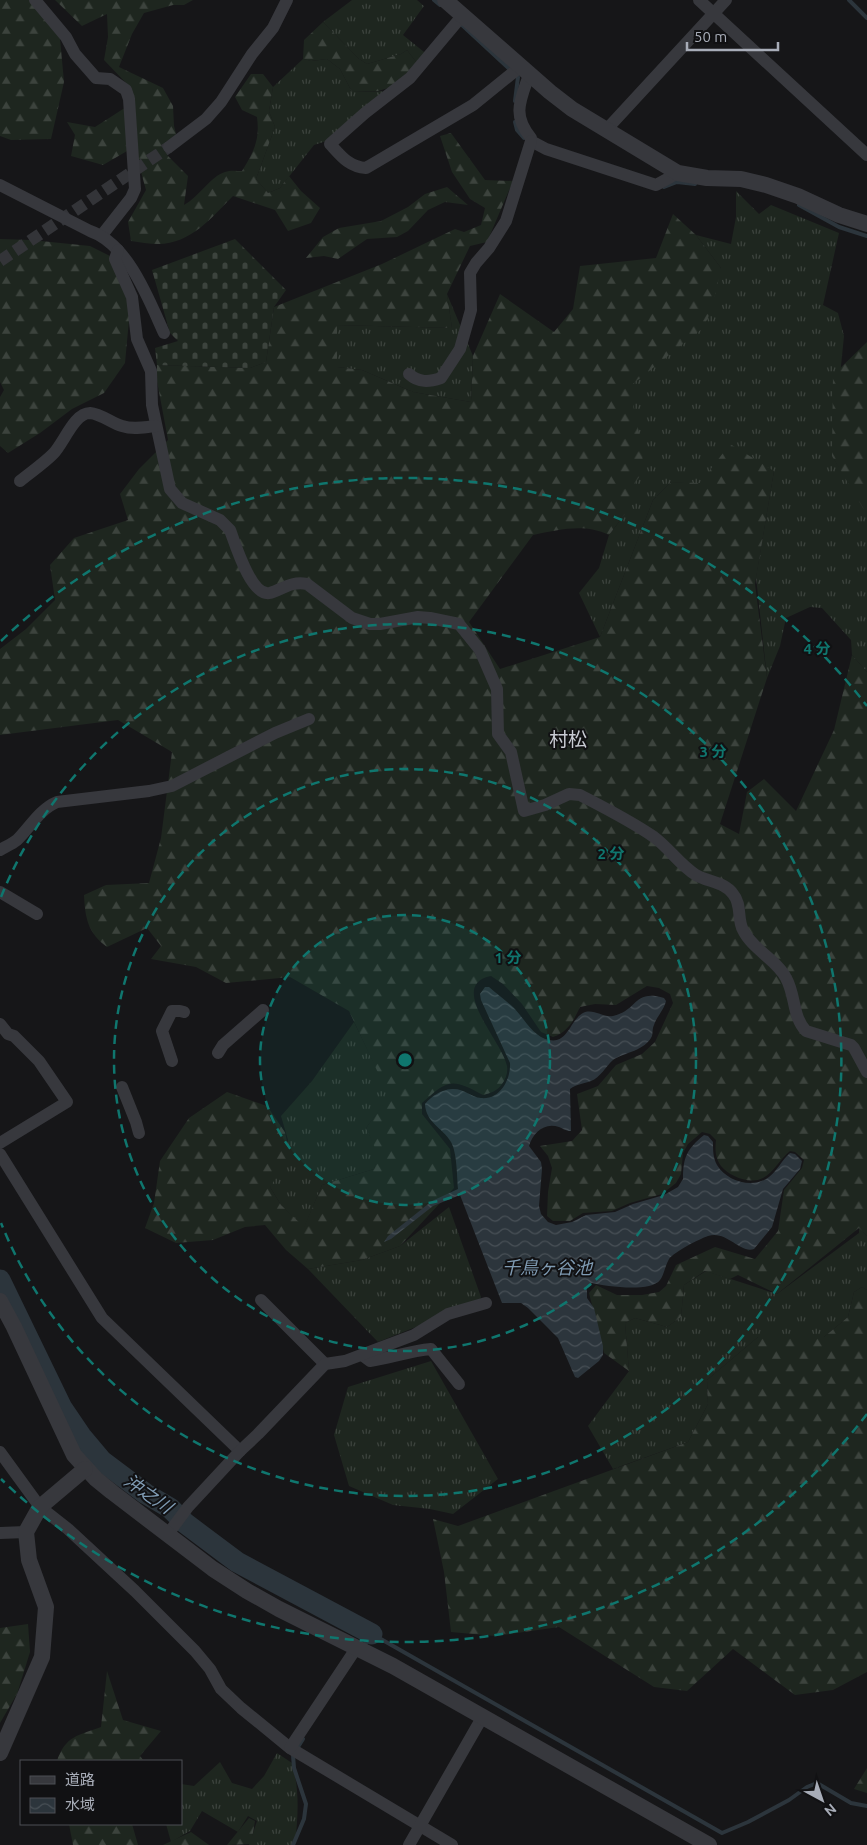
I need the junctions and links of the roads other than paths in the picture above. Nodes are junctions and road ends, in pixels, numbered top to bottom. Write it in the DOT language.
graph roads {
  1 [pos="35,0"];
  2 [pos="287,0"];
  3 [pos="445,0"];
  4 [pos="699,0"];
  5 [pos="726,0"];
  6 [pos="714,13"];
  7 [pos="462,16"];
  8 [pos="524,71"];
  9 [pos="607,129"];
  10 [pos="531,141"];
  11 [pos="169,147"];
  12 [pos="867,154"];
  13 [pos="678,173"];
  14 [pos="0,185"];
  15 [pos="867,224"];
  16 [pos="102,235"];
  17 [pos="118,250"];
  18 [pos="164,333"];
  19 [pos="409,374"];
  20 [pos="156,426"];
  21 [pos="20,480"];
  22 [pos="310,720"];
  23 [pos="0,850"];
  24 [pos="0,892"];
  25 [pos="37,914"];
  26 [pos="263,1010"];
  27 [pos="184,1012"];
  28 [pos="0,1024"];
  29 [pos="218,1053"];
  30 [pos="172,1061"];
  31 [pos="867,1072"];
  32 [pos="122,1087"];
  33 [pos="139,1133"];
  34 [pos="0,1143"];
  35 [pos="0,1154"];
  36 [pos="261,1300"];
  37 [pos="0,1302"];
  38 [pos="486,1303"];
  39 [pos="362,1355"];
  40 [pos="324,1364"];
  41 [pos="458,1384"];
  42 [pos="240,1451"];
  43 [pos="0,1452"];
  44 [pos="86,1468"];
  45 [pos="40,1507"];
  46 [pos="26,1532"];
  47 [pos="0,1533"];
  48 [pos="168,1534"];
  49 [pos="356,1647"];
  50 [pos="483,1716"];
  51 [pos="290,1748"];
  52 [pos="0,1752"];
  53 [pos="421,1825"];
  54 [pos="409,1845"];
  55 [pos="452,1845"];
  56 [pos="709,1845"];
  1 -- 16 [label="street"];
  2 -- 11 [label="street"];
  3 -- 7 [label="street"];
  4 -- 6 [label="street"];
  5 -- 6 [label="street"];
  6 -- 9 [label="street"];
  6 -- 12 [label="street"];
  7 -- 8 [label="street"];
  7 -- 8 [label="street"];
  8 -- 9 [label="street"];
  8 -- 10 [label="street"];
  9 -- 13 [label="street"];
  10 -- 13 [label="street"];
  10 -- 19 [label="street"];
  13 -- 15 [label="street"];
  14 -- 16 [label="street"];
  16 -- 17 [label="street"];
  17 -- 18 [label="street"];
  17 -- 20 [label="street"];
  20 -- 21 [label="street"];
  20 -- 31 [label="street"];
  22 -- 23 [label="street"];
  24 -- 25 [label="street"];
  26 -- 29 [label="street"];
  27 -- 30 [label="street"];
  28 -- 34 [label="street"];
  32 -- 33 [label="street"];
  35 -- 42 [label="street"];
  36 -- 40 [label="street"];
  37 -- 44 [label="street"];
  38 -- 39 [label="street"];
  39 -- 40 [label="street"];
  39 -- 41 [label="street"];
  40 -- 42 [label="street"];
  42 -- 48 [label="street"];
  43 -- 45 [label="street"];
  44 -- 45 [label="street"];
  44 -- 48 [label="street"];
  45 -- 46 [label="street"];
  45 -- 51 [label="street"];
  46 -- 47 [label="street"];
  46 -- 52 [label="street"];
  48 -- 49 [label="street"];
  49 -- 50 [label="street"];
  49 -- 51 [label="street"];
  50 -- 53 [label="street"];
  50 -- 56 [label="street"];
  51 -- 53 [label="street"];
  53 -- 54 [label="street"];
  53 -- 55 [label="street"];
}
